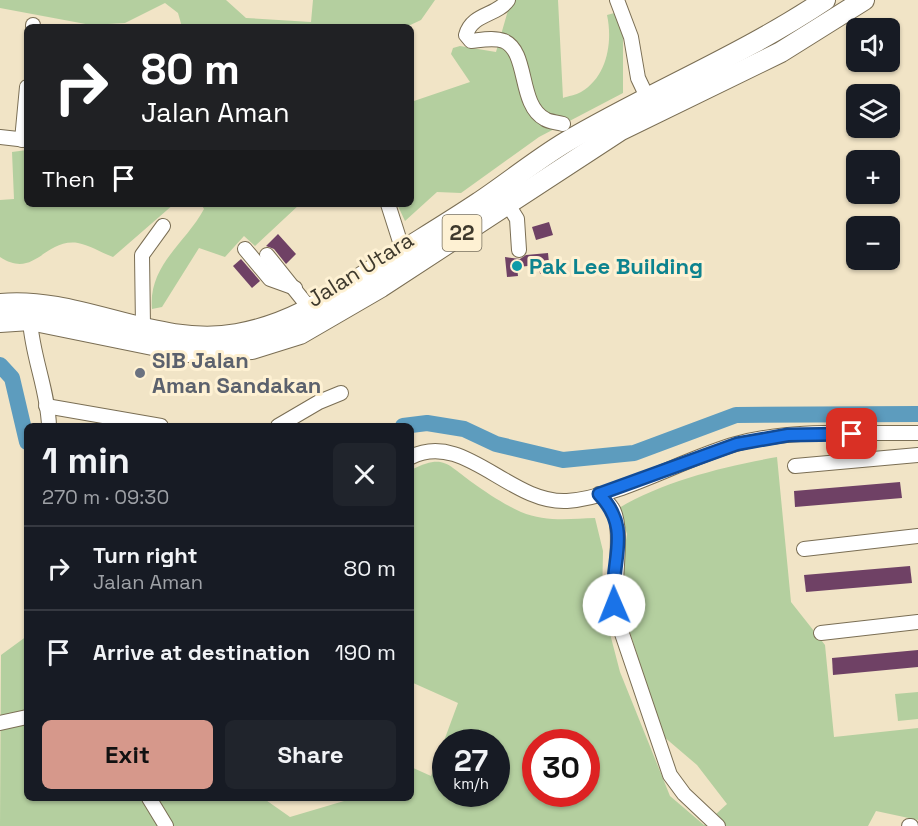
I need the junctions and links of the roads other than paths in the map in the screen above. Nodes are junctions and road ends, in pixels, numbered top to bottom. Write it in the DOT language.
graph roads {
  1 [pos="508,0"];
  2 [pos="616,0"];
  3 [pos="825,0"];
  4 [pos="864,0"];
  5 [pos="648,99"];
  6 [pos="563,124"];
  7 [pos="0,136"];
  8 [pos="24,140"];
  9 [pos="507,203"];
  10 [pos="389,207"];
  11 [pos="163,226"];
  12 [pos="245,249"];
  13 [pos="519,250"];
  14 [pos="403,251"];
  15 [pos="267,255"];
  16 [pos="295,288"];
  17 [pos="0,304"];
  18 [pos="311,309"];
  19 [pos="0,311"];
  20 [pos="30,320"];
  21 [pos="0,322"];
  22 [pos="143,326"];
  23 [pos="341,393"];
  24 [pos="46,406"];
  25 [pos="49,423"];
  26 [pos="144,423"];
  27 [pos="283,423"];
  28 [pos="918,433"];
  29 [pos="918,455"];
  30 [pos="414,456"];
  31 [pos="795,466"];
  32 [pos="599,494"];
  33 [pos="918,536"];
  34 [pos="804,549"];
  35 [pos="918,622"];
  36 [pos="821,633"];
  37 [pos="24,718"];
  38 [pos="0,723"];
  39 [pos="151,801"];
  40 [pos="166,826"];
  41 [pos="718,826"];
  1 -- 6 [label="street"];
  2 -- 5 [label="street"];
  3 -- 5 [label="highway, Jalan Utara / 22"];
  4 -- 9 [label="highway, Jalan Utara / 22"];
  5 -- 14 [label="highway, Jalan Utara / 22"];
  7 -- 8 [label="street"];
  9 -- 13 [label="street"];
  9 -- 20 [label="highway, Jalan Utara / 22"];
  10 -- 14 [label="street"];
  11 -- 22 [label="street"];
  12 -- 16 [label="street"];
  14 -- 18 [label="highway, Jalan Utara / 22"];
  15 -- 16 [label="street"];
  16 -- 18 [label="street"];
  17 -- 22 [label="highway, Jalan Utara / 22"];
  18 -- 22 [label="highway, Jalan Utara / 22"];
  19 -- 20 [label="highway"];
  20 -- 21 [label="highway, Jalan Utara / 22"];
  20 -- 24 [label="street"];
  23 -- 27 [label="street"];
  24 -- 25 [label="street"];
  24 -- 26 [label="street"];
  28 -- 32 [label="street"];
  29 -- 31 [label="street"];
  30 -- 32 [label="street"];
  32 -- 41 [label="street"];
  33 -- 34 [label="street"];
  35 -- 36 [label="street"];
  37 -- 38 [label="street"];
  39 -- 40 [label="street"];
}
